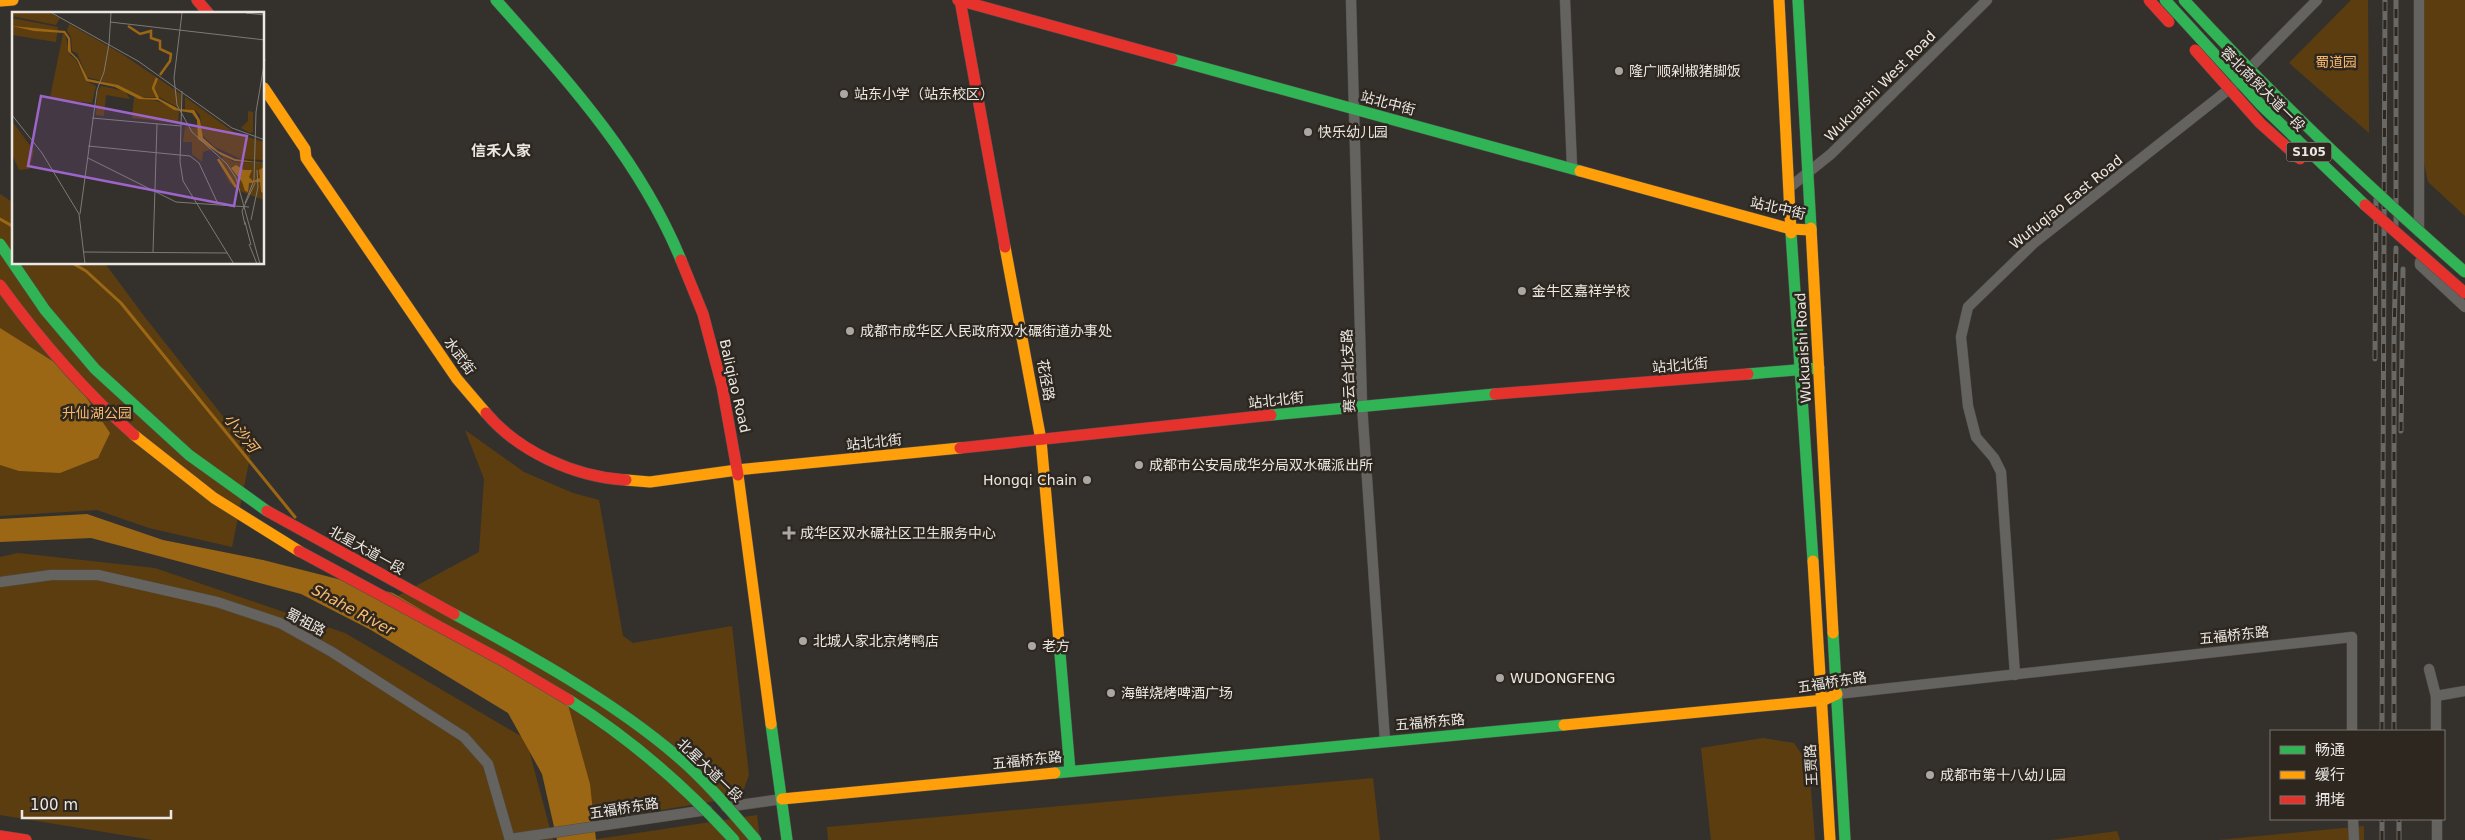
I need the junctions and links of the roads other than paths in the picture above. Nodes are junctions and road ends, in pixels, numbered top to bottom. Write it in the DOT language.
graph roads {
  1 [pos="13,0"];
  2 [pos="197,0"];
  3 [pos="496,0"];
  4 [pos="960,0"];
  5 [pos="1351,0"];
  6 [pos="1565,0"];
  7 [pos="1779,0"];
  8 [pos="1798,0"];
  9 [pos="1987,0"];
  10 [pos="2149,0"];
  11 [pos="2159,0"];
  12 [pos="2164,0"];
  13 [pos="2184,0"];
  14 [pos="2190,0"];
  15 [pos="2199,0"];
  16 [pos="2317,0"];
  17 [pos="2419,0"];
  18 [pos="0,1"];
  19 [pos="207,12"];
  20 [pos="2250,68"];
  21 [pos="2234,84"];
  22 [pos="265,89"];
  23 [pos="1355,110"];
  24 [pos="1572,167"];
  25 [pos="1808,174"];
  26 [pos="2358,176"];
  27 [pos="2336,180"];
  28 [pos="2378,184"];
  29 [pos="1790,188"];
  30 [pos="2402,206"];
  31 [pos="2370,216"];
  32 [pos="2406,220"];
  33 [pos="2419,222"];
  34 [pos="1792,229"];
  35 [pos="1811,230"];
  36 [pos="2390,235"];
  37 [pos="0,244"];
  38 [pos="12,262"];
  39 [pos="2465,262"];
  40 [pos="14,265"];
  41 [pos="2420,265"];
  42 [pos="2465,272"];
  43 [pos="0,285"];
  44 [pos="2465,293"];
  45 [pos="2465,307"];
  46 [pos="1819,368"];
  47 [pos="1801,369"];
  48 [pos="1362,405"];
  49 [pos="1041,440"];
  50 [pos="737,470"];
  51 [pos="0,582"];
  52 [pos="2429,669"];
  53 [pos="2014,675"];
  54 [pos="2465,691"];
  55 [pos="1823,694"];
  56 [pos="1837,694"];
  57 [pos="2436,696"];
  58 [pos="2352,730"];
  59 [pos="2436,730"];
  60 [pos="1385,741"];
  61 [pos="1070,770"];
  62 [pos="782,799"];
  63 [pos="2353,820"];
  64 [pos="2437,820"];
  65 [pos="0,836"];
  66 [pos="2354,839"];
  67 [pos="26,840"];
  68 [pos="510,840"];
  69 [pos="734,840"];
  70 [pos="756,840"];
  71 [pos="787,840"];
  72 [pos="1830,840"];
  73 [pos="1844,840"];
  74 [pos="2437,840"];
  1 -- 18 [label="main road"];
  2 -- 19 [label="main road"];
  3 -- 50 [label="main road, Baliqiao Road"];
  4 -- 23 [label="main road, 站北中街"];
  4 -- 49 [label="main road, 花径路"];
  5 -- 23 [label="street, 赛云台北支路"];
  6 -- 24 [label="street"];
  7 -- 29 [label="main road, Wukuaishi Road"];
  8 -- 25 [label="main road, Wukuaishi Road"];
  9 -- 25 [label="street, Wukuaishi West Road"];
  10 -- 27 [label="main road, bridge"];
  11 -- 21 [label="main road, 蓉北商贸大道一段"];
  12 -- 27 [label="main road, S105, bridge"];
  13 -- 26 [label="main road, S105, bridge"];
  14 -- 20 [label="main road"];
  15 -- 26 [label="main road, bridge"];
  16 -- 20 [label="street, Wufuqiao East Road"];
  17 -- 33 [label="street"];
  20 -- 21 [label="street, Wufuqiao East Road"];
  20 -- 28 [label="street"];
  21 -- 31 [label="main road, 蓉北商贸大道一段"];
  21 -- 53 [label="street, Wufuqiao East Road"];
  22 -- 50 [label="main road, 水武街"];
  23 -- 24 [label="main road, 站北中街"];
  23 -- 48 [label="street, 赛云台北支路"];
  24 -- 34 [label="main road, 站北中街"];
  25 -- 29 [label="street, Wukuaishi West Road"];
  25 -- 35 [label="main road, Wukuaishi Road"];
  26 -- 32 [label="main road, S105, bridge"];
  27 -- 44 [label="main road, S105, bridge"];
  29 -- 34 [label="main road, Wukuaishi Road"];
  30 -- 33 [label="street"];
  32 -- 39 [label="main road, bridge"];
  32 -- 42 [label="main road, S105, bridge"];
  33 -- 39 [label="street"];
  33 -- 41 [label="street"];
  34 -- 35 [label="main road, 站北中街"];
  34 -- 47 [label="main road, Wukuaishi Road"];
  35 -- 46 [label="main road, Wukuaishi Road"];
  36 -- 41 [label="main road"];
  37 -- 38 [label="main road, 北星大道一段, bridge"];
  40 -- 70 [label="main road, 北星大道一段, bridge"];
  41 -- 45 [label="street"];
  43 -- 69 [label="main road, bridge"];
  46 -- 47 [label="main road, 站北北街"];
  46 -- 56 [label="main road, Wukuaishi Road"];
  47 -- 48 [label="main road, 站北北街"];
  47 -- 55 [label="main road, Wukuaishi Road"];
  48 -- 49 [label="main road, 站北北街"];
  48 -- 60 [label="street, 赛云台北支路"];
  49 -- 50 [label="main road, 站北北街"];
  49 -- 61 [label="main road, 花径路"];
  50 -- 62 [label="main road, Baliqiao Road"];
  51 -- 68 [label="street, 蜀祖路"];
  52 -- 57 [label="street"];
  53 -- 56 [label="street, 五福桥东路"];
  53 -- 58 [label="street, 五福桥东路"];
  54 -- 57 [label="street"];
  55 -- 56 [label="main road, 五福桥东路"];
  55 -- 60 [label="main road, 五福桥东路"];
  55 -- 72 [label="main road, 王贾路"];
  56 -- 73 [label="main road, Wukuaishi Road"];
  57 -- 59 [label="street"];
  60 -- 61 [label="main road, 五福桥东路"];
  61 -- 62 [label="main road, 五福桥东路"];
  62 -- 68 [label="street, 五福桥东路"];
  62 -- 71 [label="main road, Baliqiao Road"];
  63 -- 66 [label="street"];
  64 -- 74 [label="street"];
  65 -- 67 [label="main road"];
}
